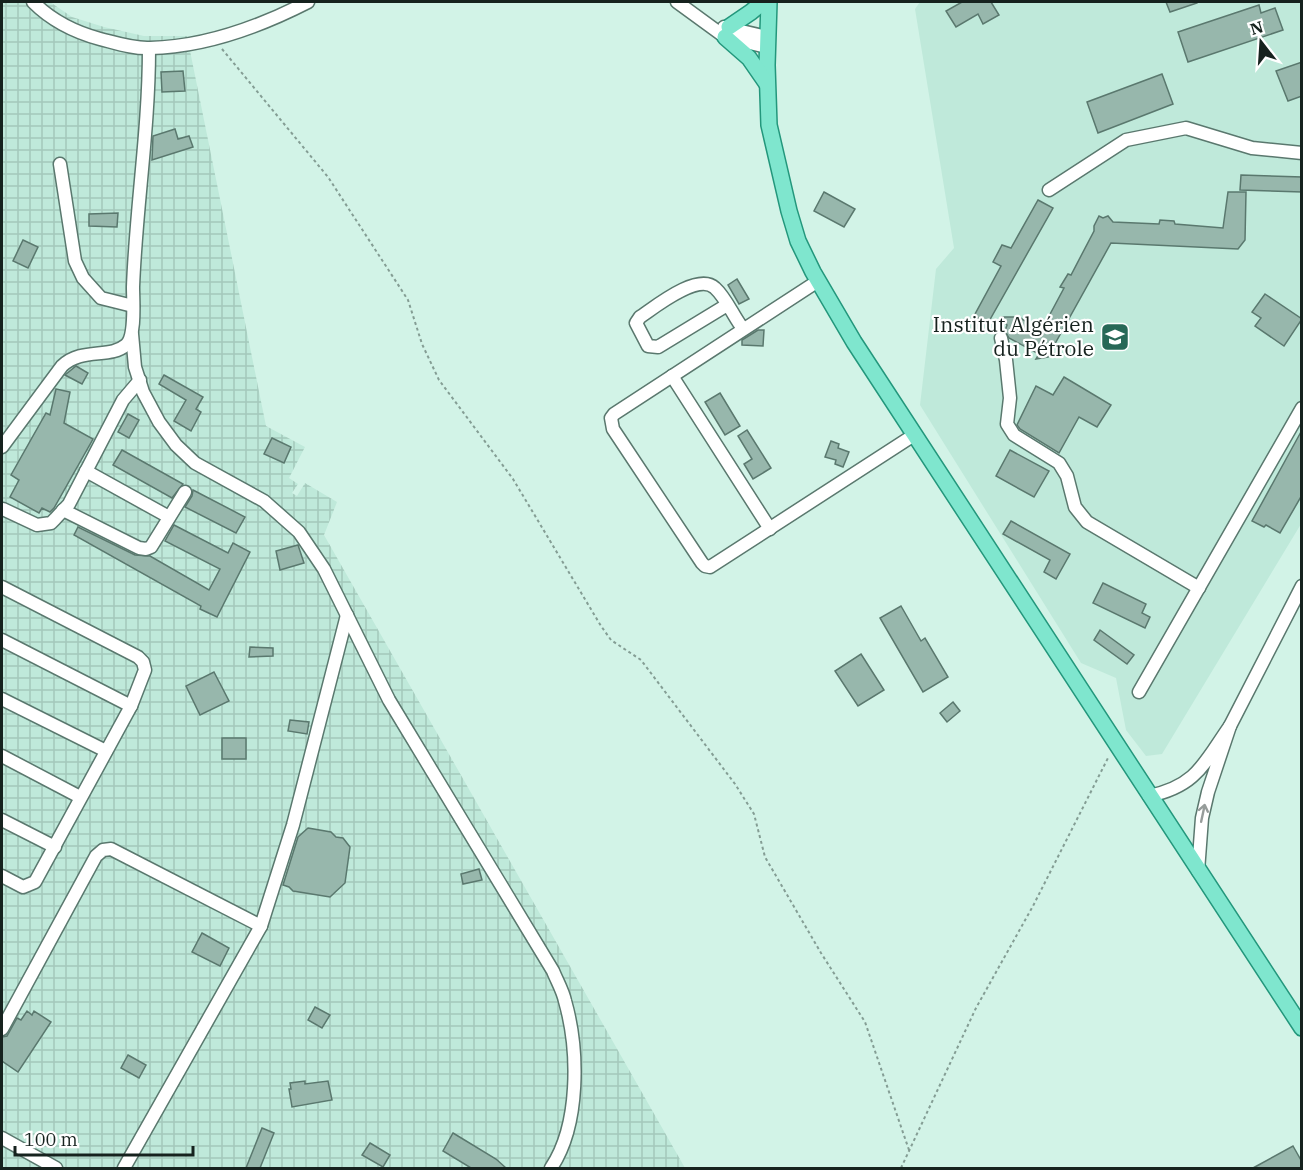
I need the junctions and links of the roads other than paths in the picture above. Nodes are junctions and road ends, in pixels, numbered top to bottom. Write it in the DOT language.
graph roads {
  1 [pos="33,2"];
  2 [pos="308,2"];
  3 [pos="677,2"];
  4 [pos="763,2"];
  5 [pos="769,2"];
  6 [pos="723,31"];
  7 [pos="767,42"];
  8 [pos="149,49"];
  9 [pos="767,84"];
  10 [pos="1302,153"];
  11 [pos="60,164"];
  12 [pos="1049,189"];
  13 [pos="818,281"];
  14 [pos="727,305"];
  15 [pos="133,306"];
  16 [pos="743,329"];
  17 [pos="132,334"];
  18 [pos="1000,338"];
  19 [pos="672,376"];
  20 [pos="140,380"];
  21 [pos="1302,408"];
  22 [pos="914,435"];
  23 [pos="2,447"];
  24 [pos="86,471"];
  25 [pos="185,492"];
  26 [pos="3,509"];
  27 [pos="63,510"];
  28 [pos="169,517"];
  29 [pos="770,529"];
  30 [pos="1302,586"];
  31 [pos="2,587"];
  32 [pos="1199,588"];
  33 [pos="347,615"];
  34 [pos="2,640"];
  35 [pos="1139,692"];
  36 [pos="2,699"];
  37 [pos="131,706"];
  38 [pos="1230,726"];
  39 [pos="106,751"];
  40 [pos="2,756"];
  41 [pos="1149,796"];
  42 [pos="80,797"];
  43 [pos="2,820"];
  44 [pos="55,846"];
  45 [pos="1198,871"];
  46 [pos="2,876"];
  47 [pos="261,926"];
  48 [pos="1302,1028"];
  49 [pos="2,1029"];
  50 [pos="2,1138"];
  51 [pos="56,1168"];
  52 [pos="124,1168"];
  53 [pos="550,1168"];
  1 -- 8 [label="street"];
  2 -- 8 [label="street"];
  3 -- 6 [label="street"];
  4 -- 6 [label="main road"];
  5 -- 7 [label="main road"];
  6 -- 7 [label="street"];
  6 -- 9 [label="main road"];
  7 -- 9 [label="main road"];
  8 -- 15 [label="street"];
  9 -- 13 [label="main road"];
  10 -- 12 [label="street"];
  11 -- 15 [label="street"];
  13 -- 16 [label="street"];
  13 -- 22 [label="main road"];
  14 -- 14 [label="street"];
  14 -- 16 [label="street"];
  15 -- 17 [label="street"];
  16 -- 19 [label="street"];
  17 -- 20 [label="street"];
  17 -- 23 [label="street"];
  18 -- 32 [label="street"];
  19 -- 29 [label="street"];
  19 -- 29 [label="street"];
  20 -- 24 [label="street"];
  20 -- 33 [label="street"];
  21 -- 32 [label="street"];
  22 -- 29 [label="street"];
  22 -- 41 [label="main road"];
  24 -- 27 [label="street"];
  24 -- 28 [label="street"];
  25 -- 28 [label="street"];
  26 -- 27 [label="street"];
  27 -- 28 [label="street"];
  30 -- 38 [label="street"];
  31 -- 37 [label="street"];
  32 -- 35 [label="street"];
  33 -- 47 [label="street"];
  33 -- 53 [label="street"];
  34 -- 37 [label="street"];
  36 -- 39 [label="street"];
  37 -- 39 [label="street"];
  38 -- 41 [label="street"];
  45 -- 38 [label="street, one-way"];
  39 -- 42 [label="street"];
  40 -- 42 [label="street"];
  41 -- 45 [label="main road"];
  42 -- 44 [label="street"];
  43 -- 44 [label="street"];
  44 -- 46 [label="street"];
  45 -- 48 [label="main road"];
  47 -- 49 [label="street"];
  47 -- 52 [label="street"];
  50 -- 51 [label="street"];
}
